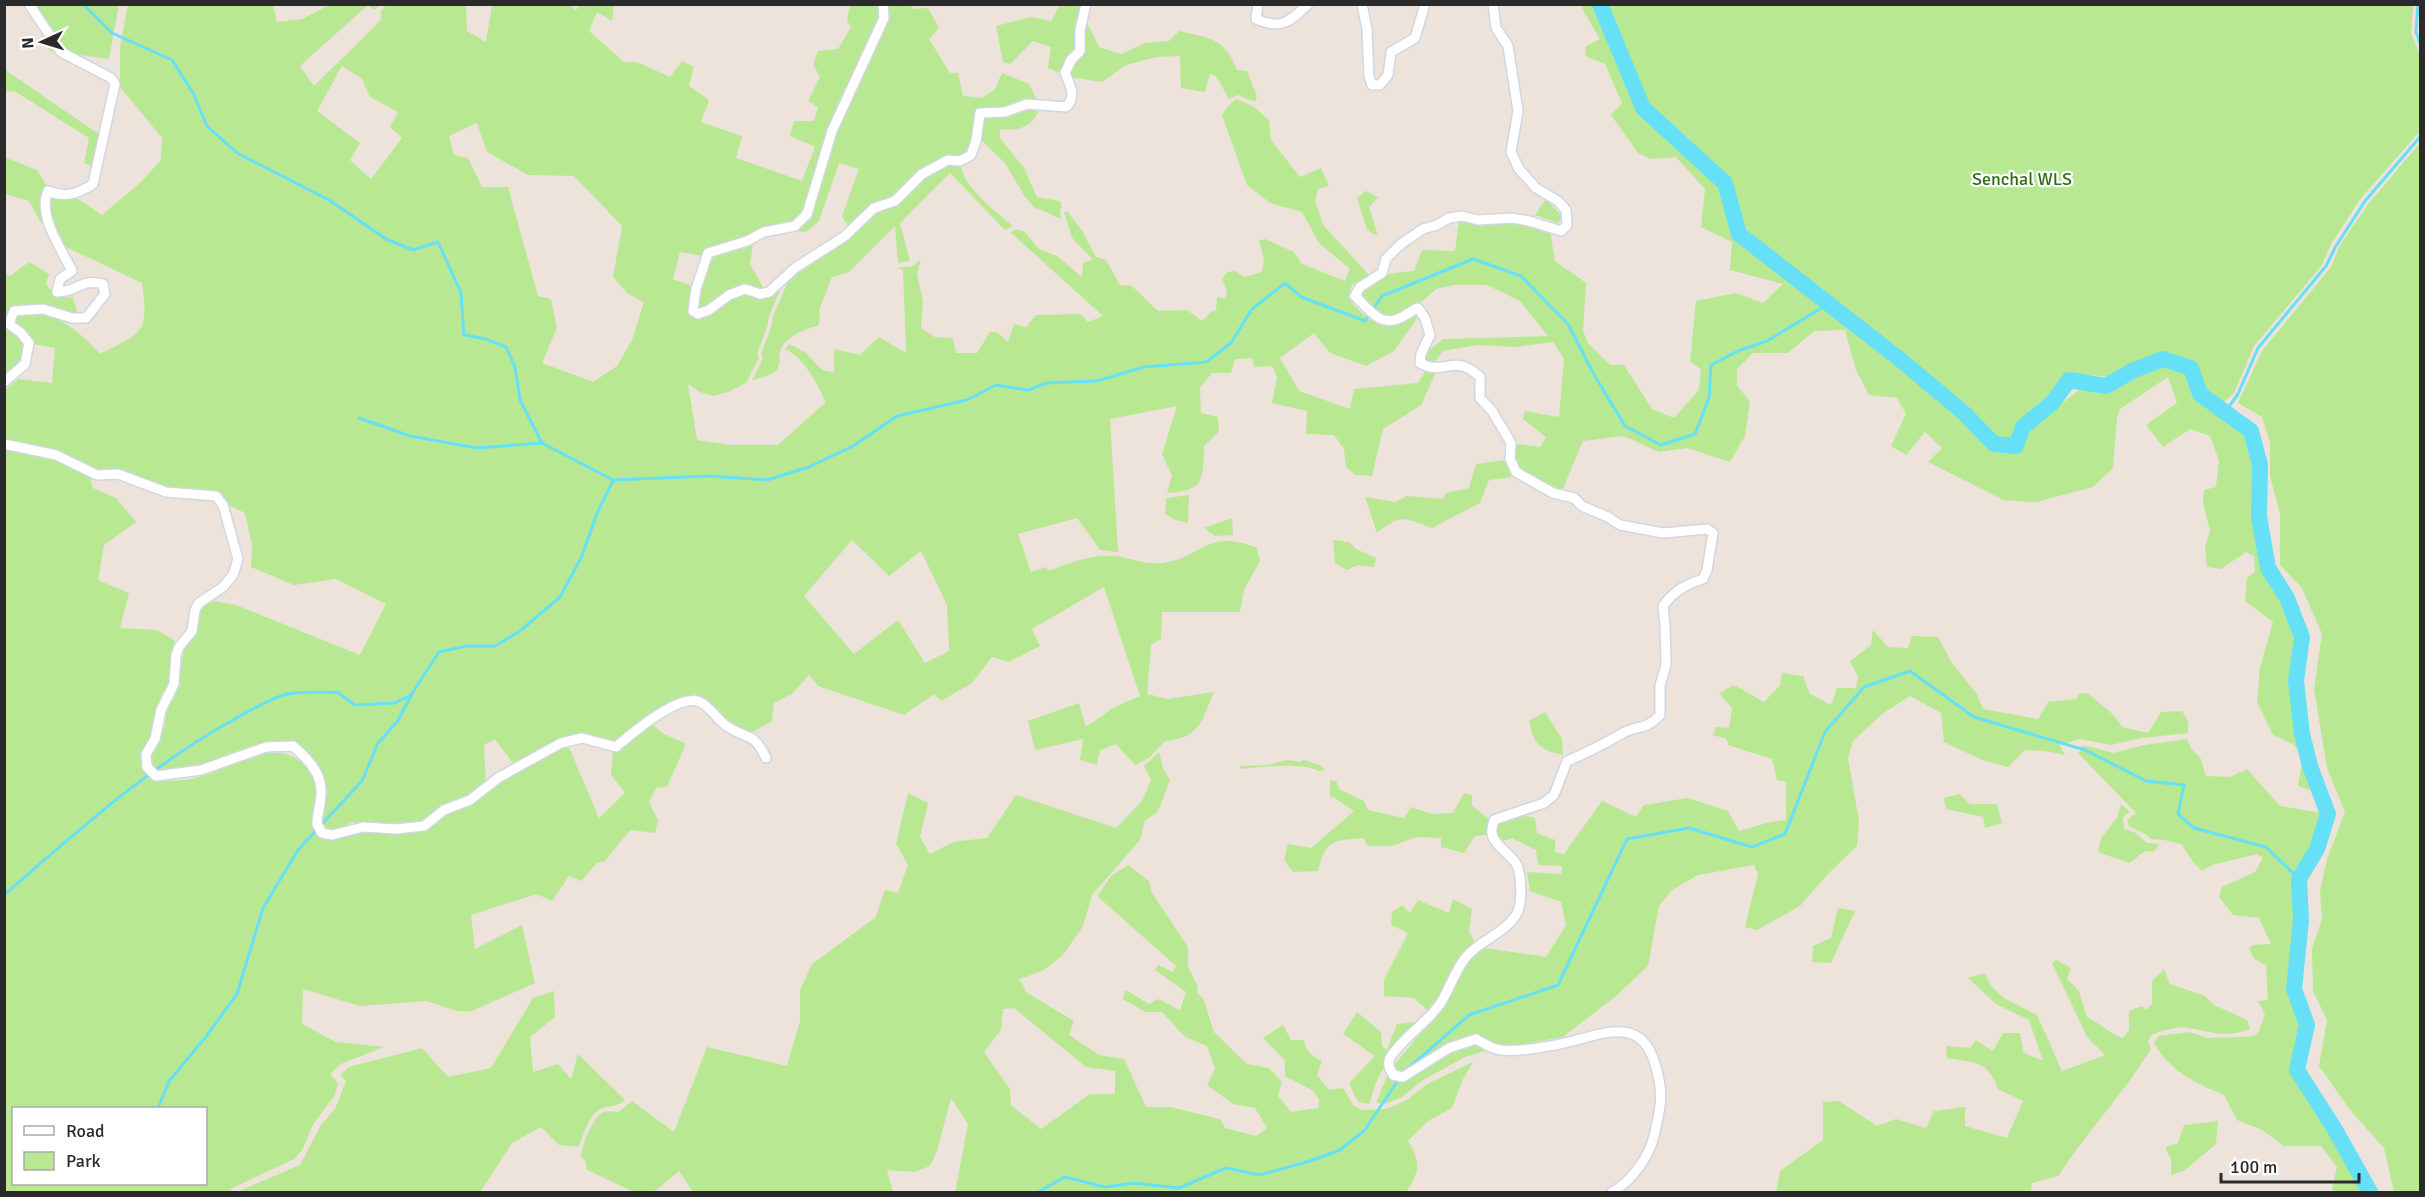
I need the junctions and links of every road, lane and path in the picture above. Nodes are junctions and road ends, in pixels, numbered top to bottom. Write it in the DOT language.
graph roads {
  1 [pos="29,4"];
  2 [pos="883,4"];
  3 [pos="1086,4"];
  4 [pos="1258,4"];
  5 [pos="1308,4"];
  6 [pos="1362,4"];
  7 [pos="1425,4"];
  8 [pos="1493,4"];
  9 [pos="4,382"];
  10 [pos="4,444"];
  11 [pos="766,758"];
  12 [pos="1612,1192"];
  1 -- 9 [label="street"];
  2 -- 3 [label="street"];
  4 -- 5 [label="street"];
  6 -- 7 [label="street"];
  8 -- 12 [label="street"];
  10 -- 11 [label="street"];
}
